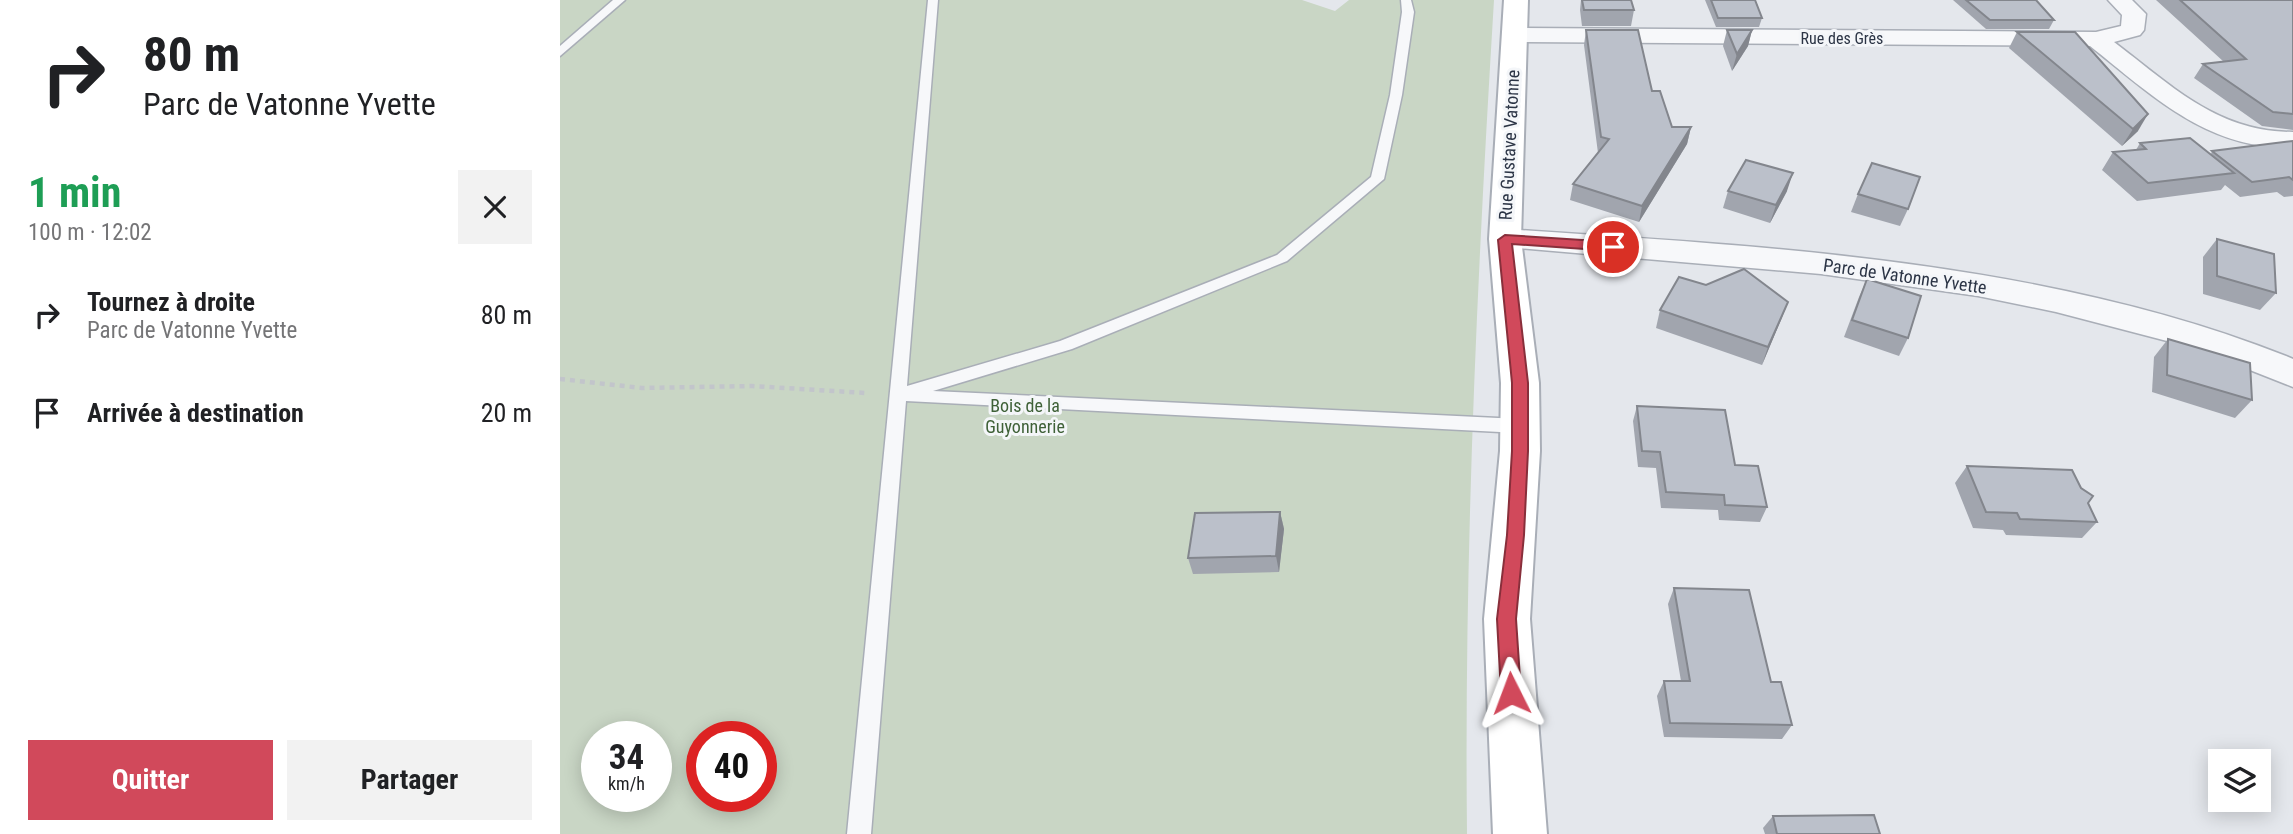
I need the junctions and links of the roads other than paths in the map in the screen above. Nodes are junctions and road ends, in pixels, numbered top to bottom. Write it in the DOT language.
graph roads {
  1 [pos="620,0"];
  2 [pos="933,0"];
  3 [pos="1406,0"];
  4 [pos="2119,0"];
  5 [pos="1516,17"];
  6 [pos="2096,39"];
  7 [pos="560,52"];
  8 [pos="2293,139"];
  9 [pos="1505,240"];
  10 [pos="2293,374"];
  11 [pos="897,395"];
  12 [pos="1519,426"];
  13 [pos="859,834"];
  14 [pos="1520,834"];
  1 -- 7 [label="lane"];
  2 -- 11 [label="lane"];
  3 -- 11 [label="lane"];
  4 -- 6 [label="street, Rue des Grès"];
  5 -- 6 [label="street, Rue des Grès"];
  5 -- 9 [label="street, Rue Gustave Vatonne"];
  6 -- 8 [label="street"];
  9 -- 10 [label="street, Parc de Vatonne Yvette"];
  9 -- 12 [label="street, Rue Gustave Vatonne"];
  11 -- 12 [label="lane"];
  11 -- 13 [label="lane"];
  12 -- 14 [label="street, Rue Gustave Vatonne"];
}
